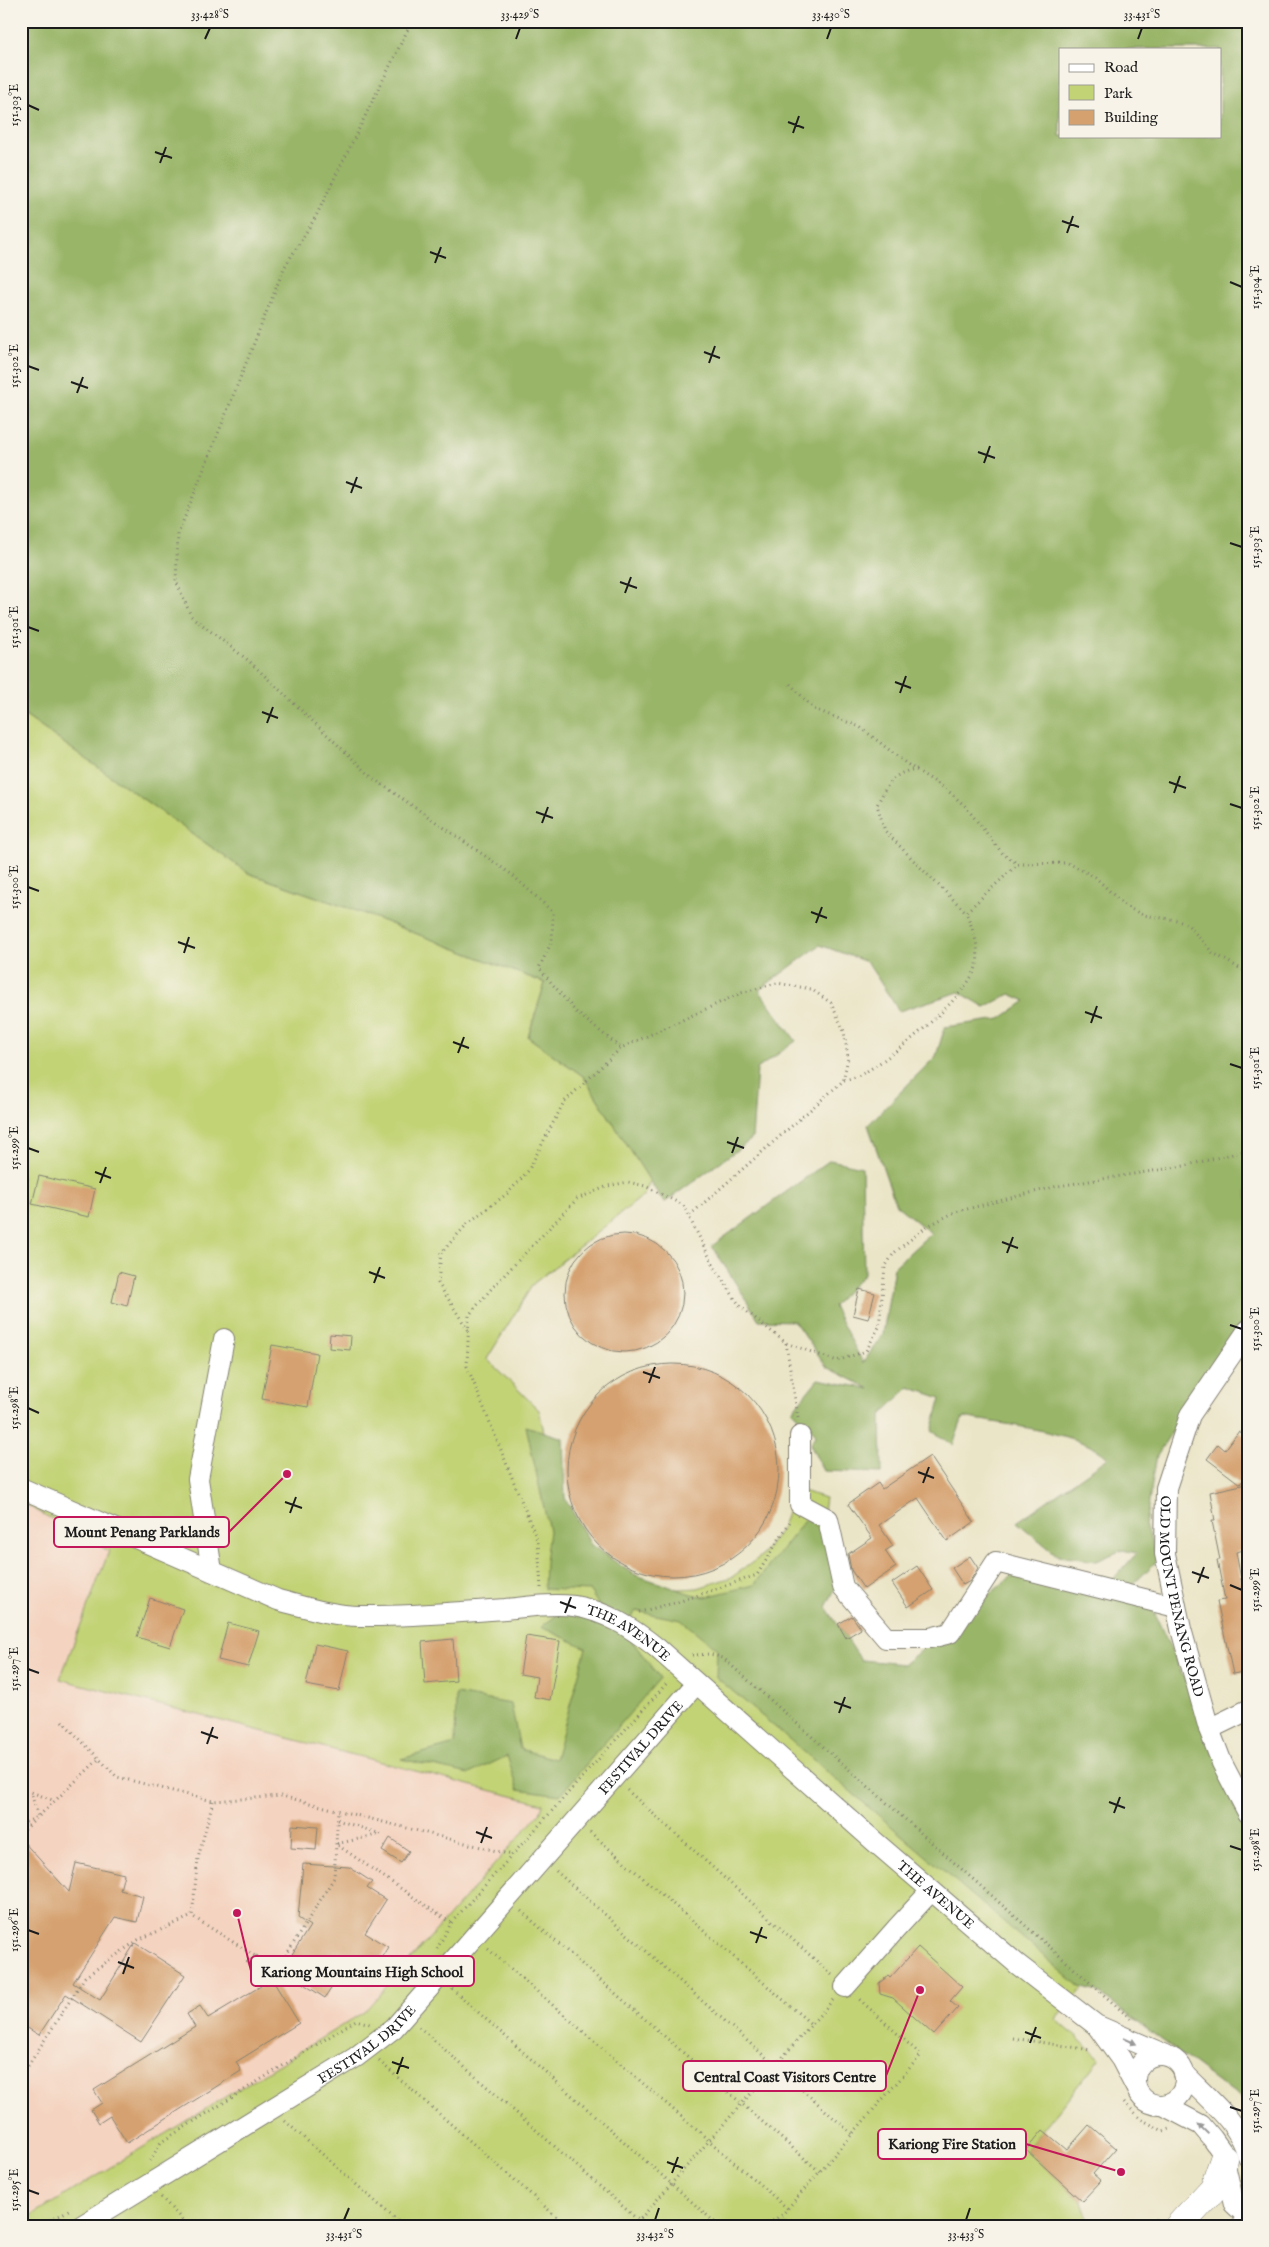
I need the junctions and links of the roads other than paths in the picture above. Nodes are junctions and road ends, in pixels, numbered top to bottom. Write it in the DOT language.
graph roads {
  1 [pos="1248,1330"];
  2 [pos="224,1339"];
  3 [pos="800,1436"];
  4 [pos="21,1488"];
  5 [pos="212,1571"];
  6 [pos="1176,1607"];
  7 [pos="696,1684"];
  8 [pos="1248,1710"];
  9 [pos="1210,1729"];
  10 [pos="1248,1813"];
  11 [pos="931,1891"];
  12 [pos="845,1987"];
  13 [pos="1099,2030"];
  14 [pos="1166,2055"];
  15 [pos="1184,2074"];
  16 [pos="1129,2093"];
  17 [pos="1163,2105"];
  18 [pos="1243,2136"];
  19 [pos="1238,2156"];
  20 [pos="1244,2218"];
  21 [pos="1173,2221"];
  22 [pos="81,2226"];
  1 -- 6 [label="street, OLD MOUNT PENANG ROAD"];
  2 -- 5 [label="street"];
  3 -- 6 [label="street"];
  4 -- 5 [label="street, THE AVENUE"];
  5 -- 7 [label="street, THE AVENUE"];
  6 -- 9 [label="street, OLD MOUNT PENANG ROAD"];
  7 -- 11 [label="street, THE AVENUE"];
  7 -- 22 [label="street, FESTIVAL DRIVE"];
  8 -- 9 [label="street"];
  9 -- 10 [label="street, OLD MOUNT PENANG ROAD"];
  11 -- 12 [label="street"];
  11 -- 13 [label="street, THE AVENUE"];
  13 -- 14 [label="street, THE AVENUE, one-way"];
  13 -- 16 [label="street, THE AVENUE"];
  14 -- 15 [label="street"];
  14 -- 16 [label="street"];
  15 -- 17 [label="street"];
  15 -- 18 [label="street"];
  16 -- 17 [label="street"];
  19 -- 17 [label="street, one-way"];
  18 -- 19 [label="street"];
  19 -- 20 [label="street"];
  19 -- 21 [label="highway"];
}
